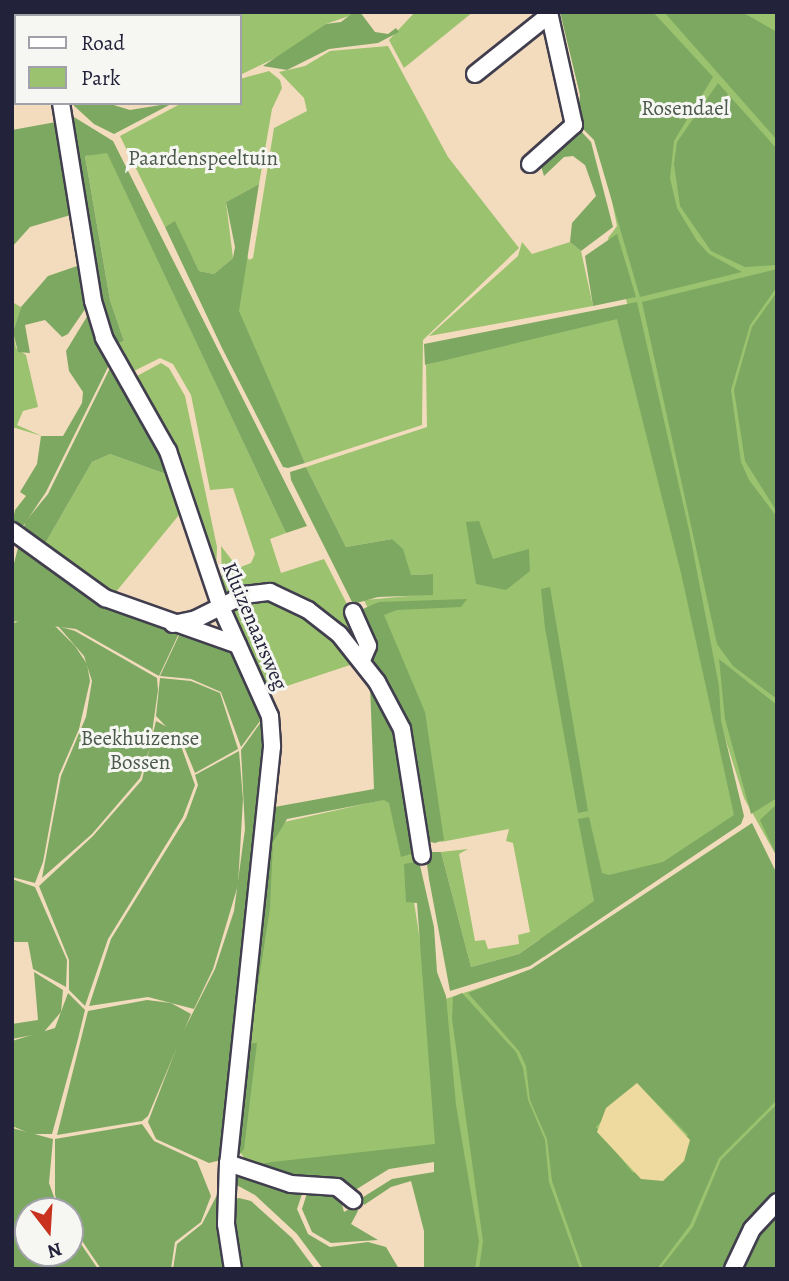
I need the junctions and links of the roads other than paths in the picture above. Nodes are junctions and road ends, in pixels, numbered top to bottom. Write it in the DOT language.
graph roads {
  1 [pos="549,14"];
  2 [pos="475,74"];
  3 [pos="61,106"];
  4 [pos="530,164"];
  5 [pos="12,531"];
  6 [pos="220,604"];
  7 [pos="353,611"];
  8 [pos="173,624"];
  9 [pos="238,645"];
  10 [pos="362,660"];
  11 [pos="422,855"];
  12 [pos="228,1163"];
  13 [pos="353,1199"];
  14 [pos="777,1202"];
  15 [pos="233,1269"];
  16 [pos="733,1269"];
  1 -- 2 [label="street"];
  1 -- 4 [label="street"];
  3 -- 6 [label="street, Kluizenaarsweg"];
  5 -- 8 [label="street"];
  6 -- 8 [label="street"];
  6 -- 9 [label="street, Kluizenaarsweg"];
  6 -- 10 [label="street"];
  7 -- 10 [label="street"];
  8 -- 9 [label="street"];
  9 -- 12 [label="street, Kluizenaarsweg"];
  10 -- 11 [label="street"];
  12 -- 13 [label="street"];
  12 -- 15 [label="street, Kluizenaarsweg"];
  14 -- 16 [label="street"];
}
